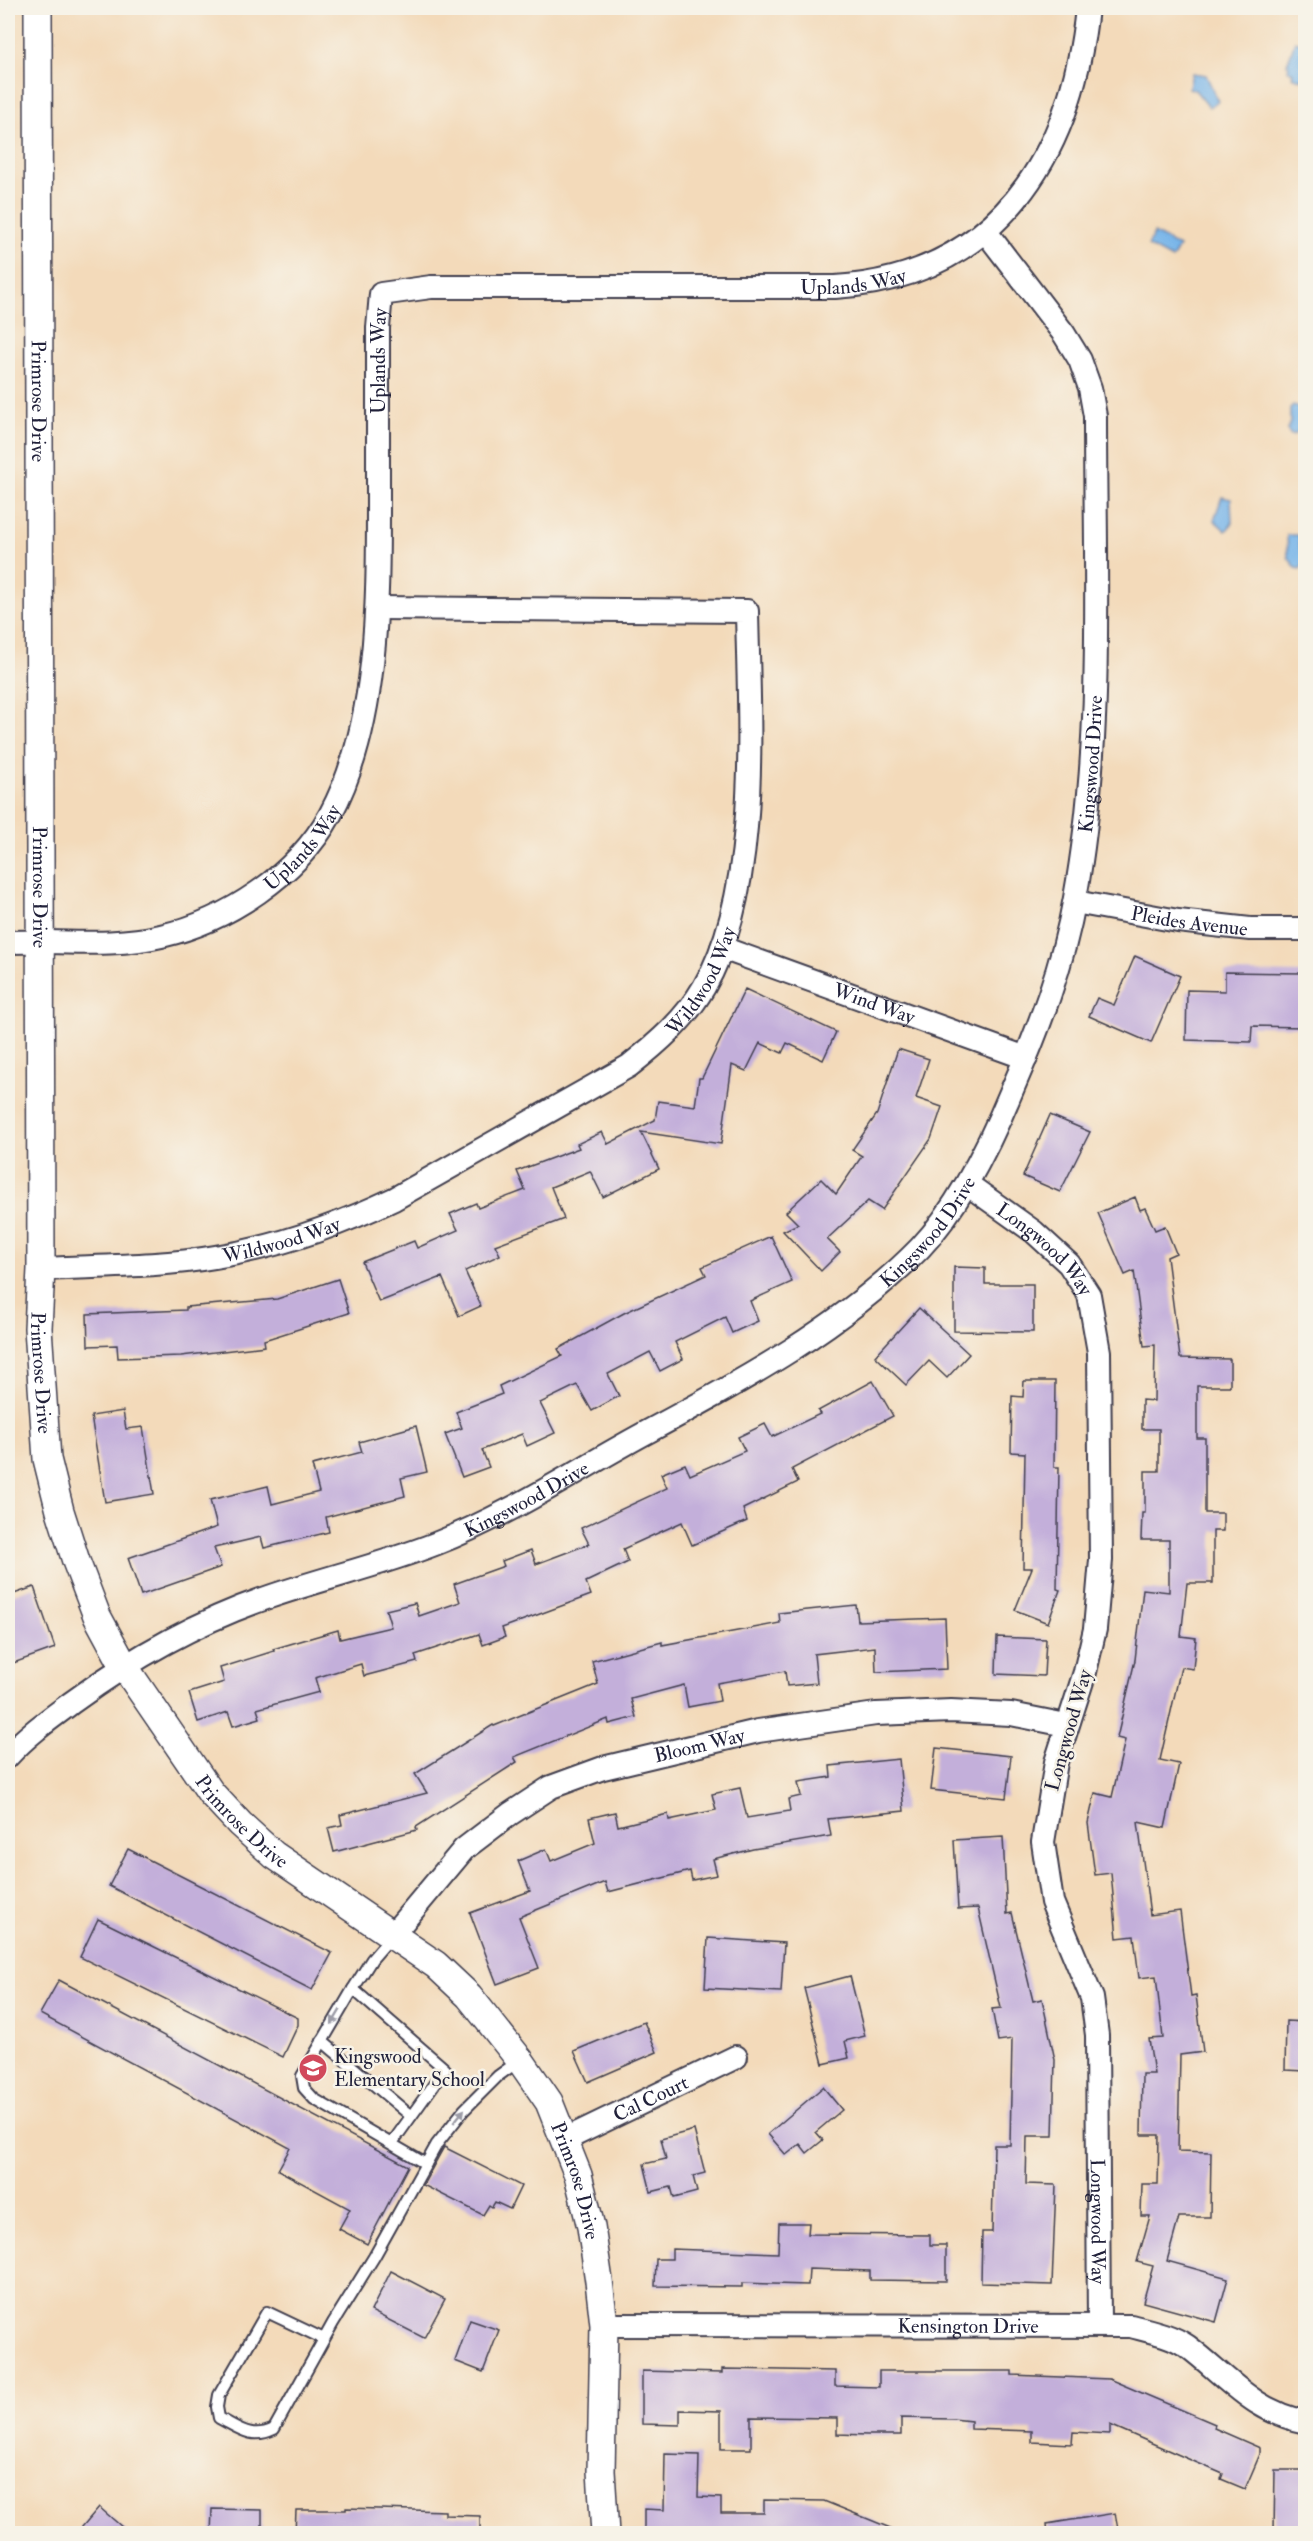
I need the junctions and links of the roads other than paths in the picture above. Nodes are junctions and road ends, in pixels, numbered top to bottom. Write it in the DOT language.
graph roads {
  1 [pos="38,8"];
  2 [pos="1087,8"];
  3 [pos="986,232"];
  4 [pos="378,608"];
  5 [pos="1075,902"];
  6 [pos="1305,929"];
  7 [pos="8,942"];
  8 [pos="38,942"];
  9 [pos="722,948"];
  10 [pos="1026,1058"];
  11 [pos="967,1184"];
  12 [pos="41,1269"];
  13 [pos="124,1666"];
  14 [pos="1066,1725"];
  15 [pos="8,1756"];
  16 [pos="393,1934"];
  17 [pos="353,1989"];
  18 [pos="322,2041"];
  19 [pos="736,2057"];
  20 [pos="519,2060"];
  21 [pos="411,2116"];
  22 [pos="564,2140"];
  23 [pos="392,2143"];
  24 [pos="426,2164"];
  25 [pos="604,2325"];
  26 [pos="1099,2325"];
  27 [pos="324,2339"];
  28 [pos="1305,2422"];
  29 [pos="605,2534"];
  1 -- 8 [label="street, Primrose Drive"];
  2 -- 3 [label="street, Uplands Way"];
  3 -- 4 [label="street, Uplands Way"];
  3 -- 5 [label="street, Kingswood Drive"];
  4 -- 8 [label="street, Uplands Way"];
  4 -- 9 [label="street, Wildwood Way"];
  5 -- 6 [label="street, Pleides Avenue"];
  5 -- 10 [label="street, Kingswood Drive"];
  7 -- 8 [label="street, Uplands Way"];
  8 -- 12 [label="street, Primrose Drive"];
  9 -- 10 [label="street, Wind Way"];
  9 -- 12 [label="street, Wildwood Way"];
  10 -- 11 [label="street, Kingswood Drive"];
  11 -- 13 [label="street, Kingswood Drive"];
  11 -- 14 [label="street, Longwood Way"];
  12 -- 13 [label="street, Primrose Drive"];
  13 -- 15 [label="street, Kingswood Drive"];
  13 -- 16 [label="street, Primrose Drive"];
  14 -- 16 [label="street, Bloom Way"];
  14 -- 26 [label="street, Longwood Way"];
  16 -- 17 [label="lane"];
  16 -- 20 [label="street, Primrose Drive"];
  17 -- 18 [label="lane, one-way"];
  17 -- 21 [label="lane"];
  18 -- 21 [label="lane"];
  18 -- 23 [label="lane"];
  19 -- 22 [label="street, Cal Court"];
  20 -- 22 [label="street, Primrose Drive"];
  24 -- 20 [label="lane, one-way"];
  21 -- 23 [label="lane"];
  22 -- 25 [label="street, Primrose Drive"];
  23 -- 24 [label="lane"];
  24 -- 27 [label="lane"];
  25 -- 26 [label="street, Kensington Drive"];
  25 -- 29 [label="street, Primrose Drive"];
  26 -- 28 [label="street, Kensington Drive"];
  27 -- 27 [label="lane"];
}
